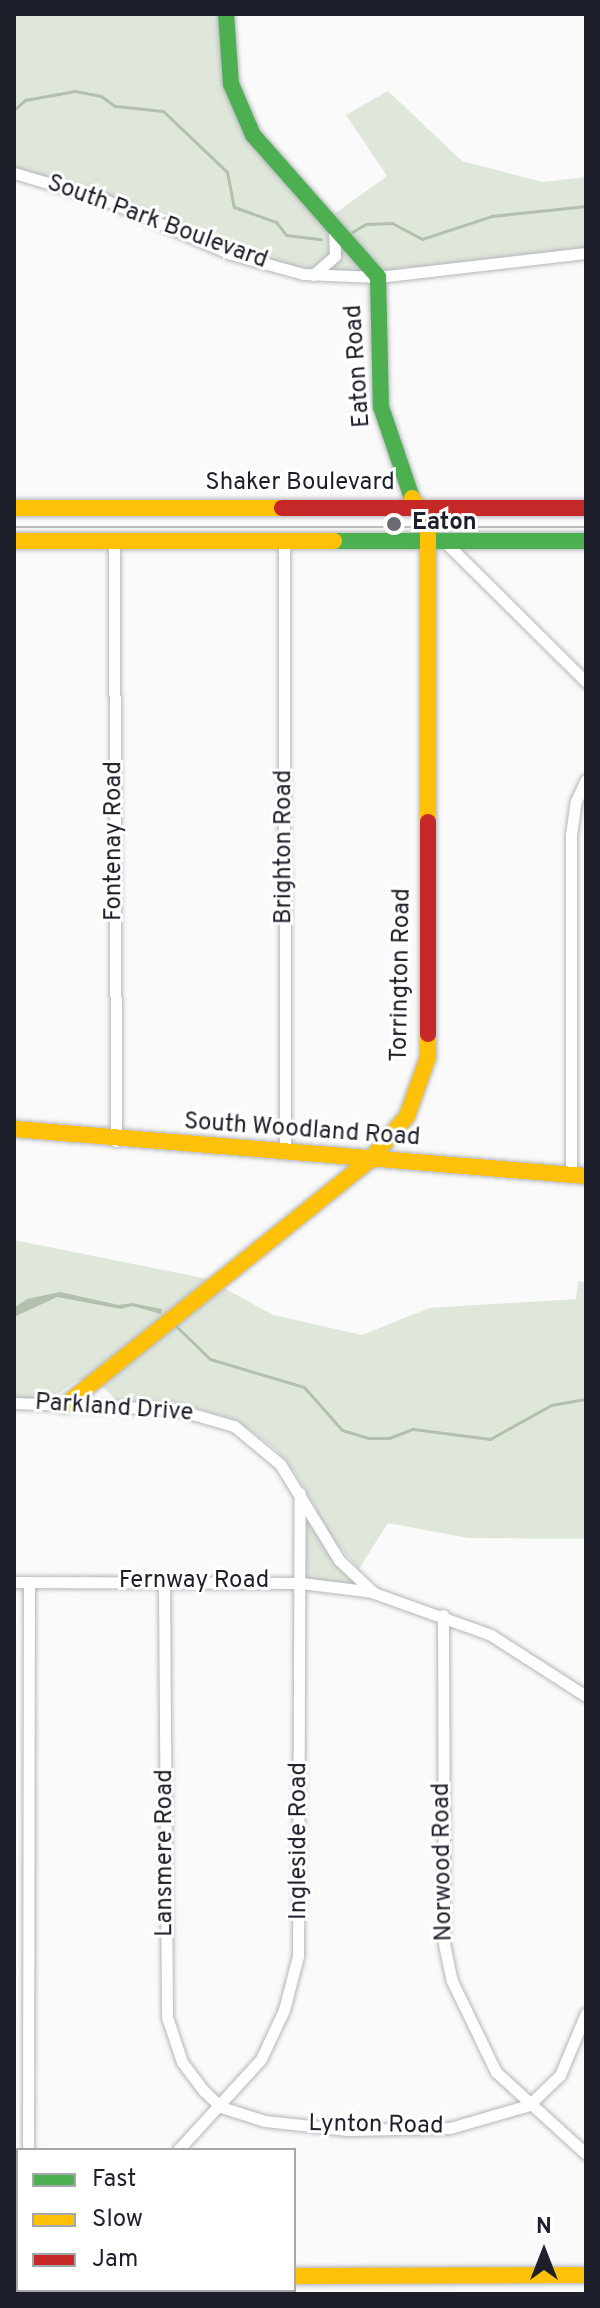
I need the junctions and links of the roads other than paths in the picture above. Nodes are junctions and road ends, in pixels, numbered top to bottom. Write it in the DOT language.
graph roads {
  1 [pos="226,14"];
  2 [pos="14,173"];
  3 [pos="334,229"];
  4 [pos="586,253"];
  5 [pos="313,275"];
  6 [pos="378,277"];
  7 [pos="419,507"];
  8 [pos="14,508"];
  9 [pos="586,508"];
  10 [pos="433,536"];
  11 [pos="284,540"];
  12 [pos="14,541"];
  13 [pos="114,541"];
  14 [pos="586,541"];
  15 [pos="586,682"];
  16 [pos="586,780"];
  17 [pos="14,1129"];
  18 [pos="116,1141"];
  19 [pos="285,1153"];
  20 [pos="370,1160"];
  21 [pos="578,1176"];
  22 [pos="14,1403"];
  23 [pos="65,1405"];
  24 [pos="300,1493"];
  25 [pos="14,1582"];
  26 [pos="29,1582"];
  27 [pos="164,1582"];
  28 [pos="301,1583"];
  29 [pos="374,1593"];
  30 [pos="443,1615"];
  31 [pos="586,1696"];
  32 [pos="586,2013"];
  33 [pos="529,2105"];
  34 [pos="221,2107"];
  35 [pos="28,2148"];
  36 [pos="180,2148"];
  37 [pos="586,2154"];
  38 [pos="586,2275"];
  39 [pos="296,2276"];
  1 -- 3 [label="street, Eaton Road"];
  2 -- 5 [label="street, South Park Boulevard"];
  3 -- 5 [label="street"];
  3 -- 6 [label="street, Eaton Road"];
  4 -- 6 [label="street, South Park Boulevard"];
  5 -- 6 [label="street, South Park Boulevard"];
  6 -- 7 [label="street, Eaton Road"];
  7 -- 8 [label="street, Shaker Boulevard"];
  7 -- 9 [label="street, Shaker Boulevard"];
  7 -- 10 [label="street, Eaton Road"];
  10 -- 11 [label="street"];
  10 -- 14 [label="street"];
  10 -- 15 [label="street, Eaton Road"];
  10 -- 20 [label="street, Torrington Road"];
  11 -- 13 [label="street"];
  11 -- 19 [label="street, Brighton Road"];
  12 -- 13 [label="street"];
  13 -- 18 [label="street, Fontenay Road"];
  16 -- 21 [label="street"];
  17 -- 18 [label="street, South Woodland Road"];
  18 -- 19 [label="street, South Woodland Road"];
  19 -- 20 [label="street, South Woodland Road"];
  20 -- 21 [label="street, South Woodland Road"];
  20 -- 23 [label="street, Torrington Road"];
  22 -- 23 [label="street, Parkland Drive"];
  23 -- 24 [label="street, Parkland Drive"];
  24 -- 28 [label="street, Ingleside Road"];
  24 -- 29 [label="street, Parkland Drive"];
  25 -- 26 [label="street, Fernway Road"];
  26 -- 27 [label="street, Fernway Road"];
  26 -- 35 [label="street"];
  27 -- 28 [label="street, Fernway Road"];
  27 -- 34 [label="street, Lansmere Road"];
  28 -- 29 [label="street, Fernway Road"];
  28 -- 34 [label="street, Ingleside Road"];
  29 -- 30 [label="street, Parkland Drive"];
  30 -- 31 [label="street, Parkland Drive"];
  30 -- 33 [label="street, Norwood Road"];
  32 -- 33 [label="street"];
  33 -- 34 [label="street, Lynton Road"];
  33 -- 37 [label="street, Norwood Road"];
  34 -- 36 [label="street, Ingleside Road"];
  38 -- 39 [label="street"];
}
